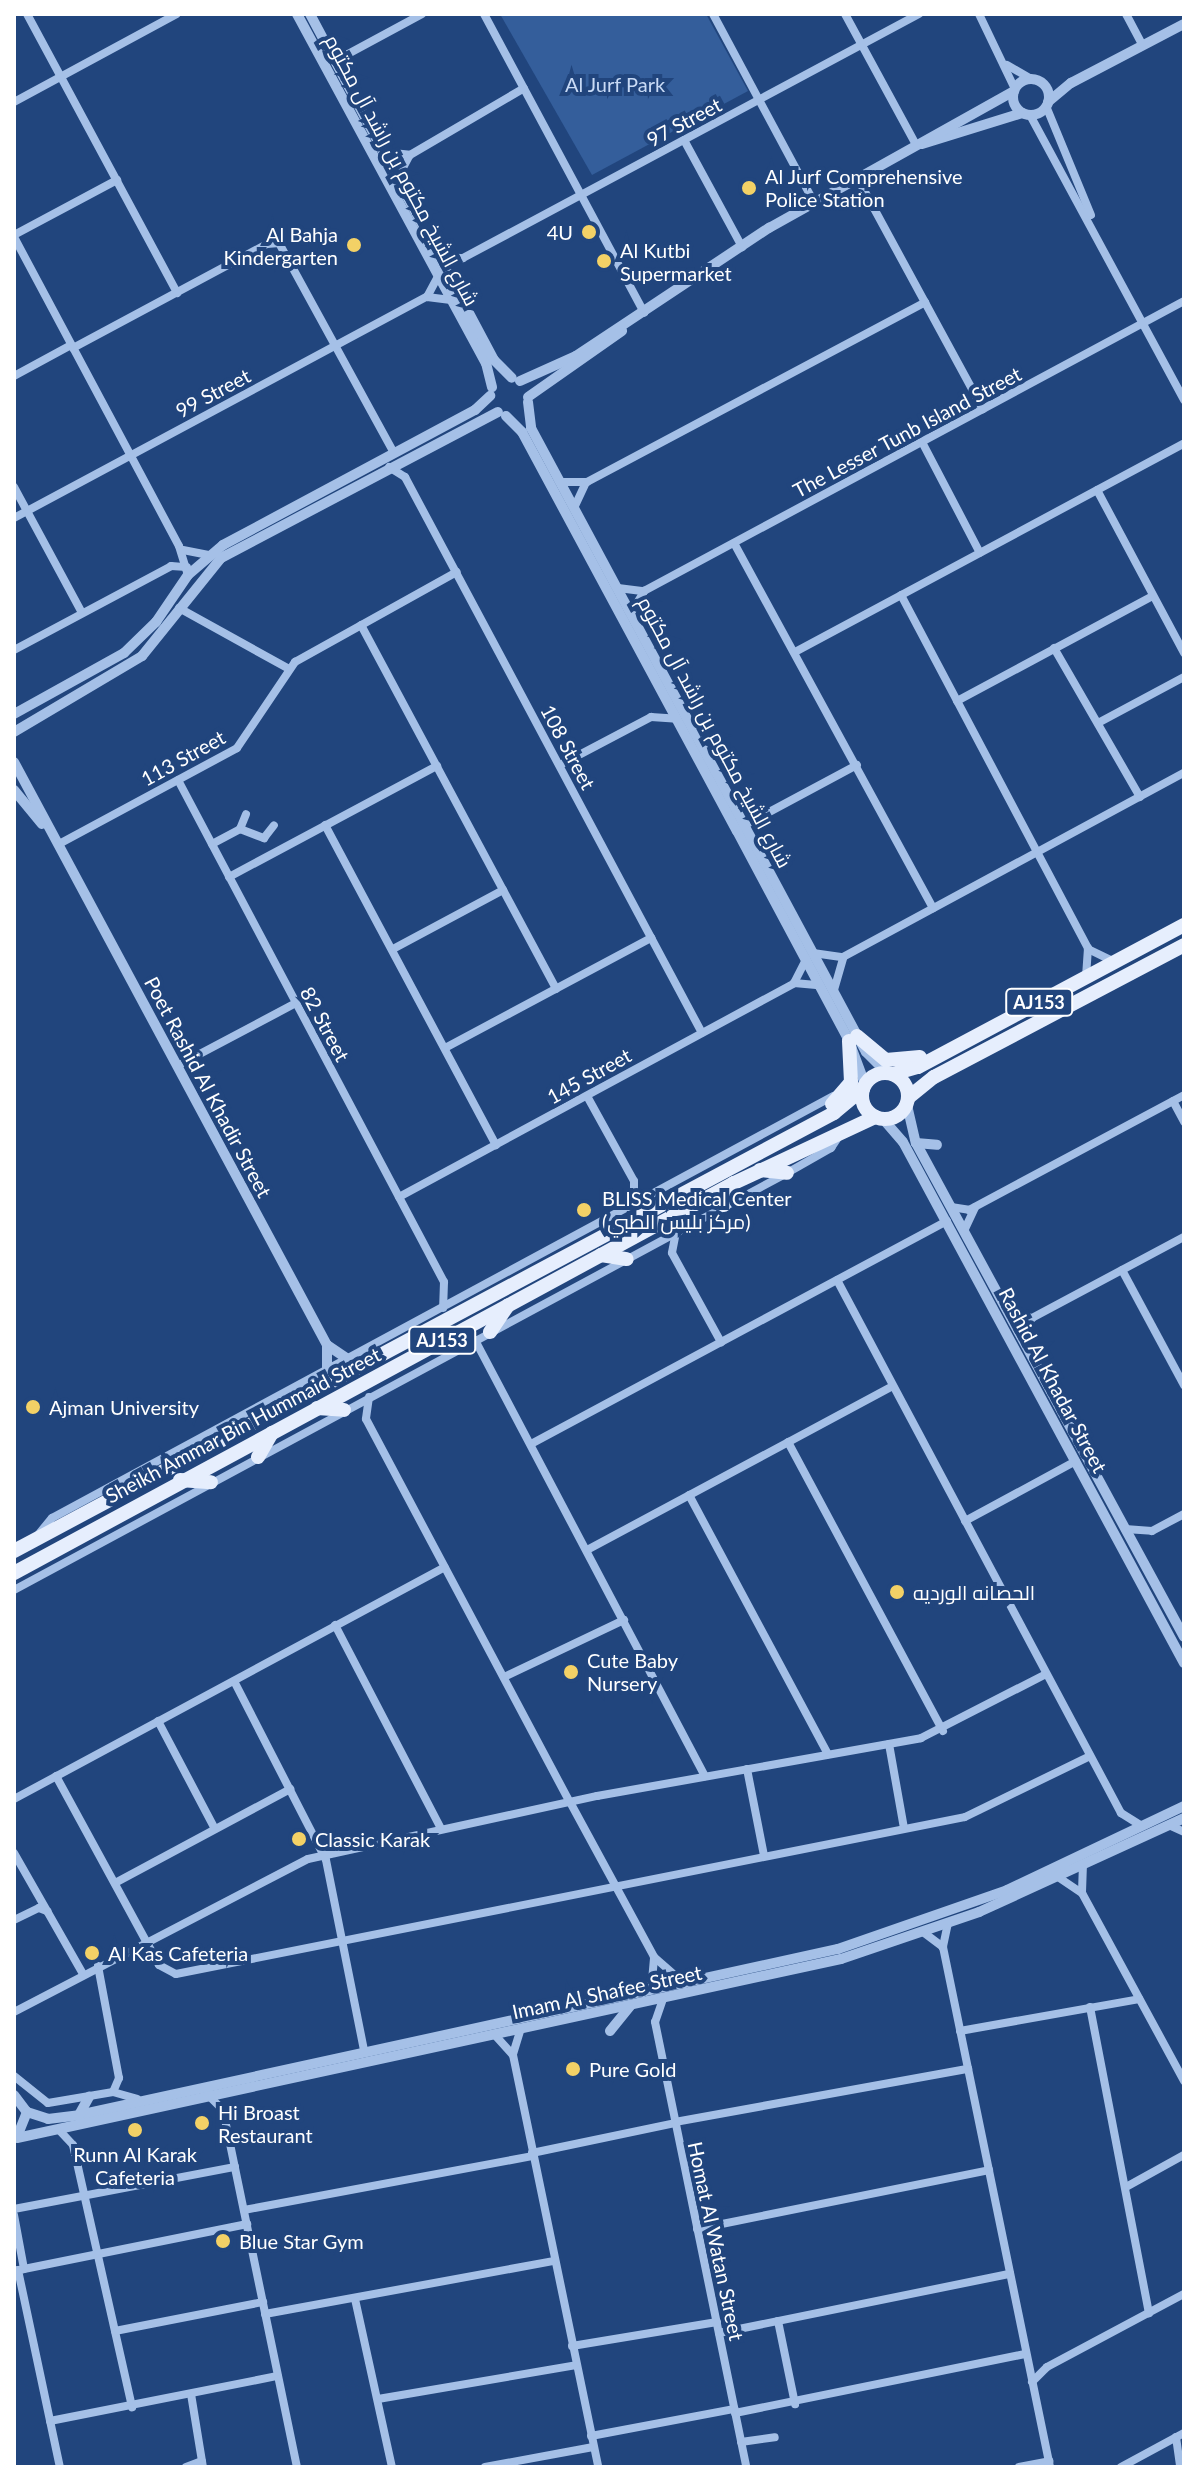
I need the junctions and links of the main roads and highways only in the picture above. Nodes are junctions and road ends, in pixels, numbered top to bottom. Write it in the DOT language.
graph roads {
  1 [pos="1184,925"];
  2 [pos="1184,945"];
  3 [pos="962,1042"];
  4 [pos="890,1073"];
  5 [pos="859,1087"];
  6 [pos="908,1101"];
  7 [pos="879,1118"];
  8 [pos="760,1170"];
  9 [pos="787,1173"];
  10 [pos="734,1183"];
  11 [pos="673,1185"];
  12 [pos="689,1188"];
  13 [pos="724,1205"];
  14 [pos="600,1255"];
  15 [pos="627,1259"];
  16 [pos="509,1304"];
  17 [pos="490,1332"];
  18 [pos="317,1407"];
  19 [pos="346,1409"];
  20 [pos="273,1431"];
  21 [pos="258,1457"];
  22 [pos="180,1480"];
  23 [pos="211,1482"];
  24 [pos="62,1546"];
  25 [pos="14,1551"];
  26 [pos="52,1567"];
  27 [pos="14,1573"];
  1 -- 3 [label="main road, AJ153"];
  2 -- 6 [label="main road, AJ153"];
  3 -- 4 [label="main road, AJ153"];
  3 -- 5 [label="main road"];
  4 -- 5 [label="main road"];
  4 -- 6 [label="main road"];
  5 -- 7 [label="main road"];
  5 -- 12 [label="main road, Sheikh Ammar Bin Hummaid Street / AJ153"];
  6 -- 7 [label="main road"];
  7 -- 8 [label="main road, Sheikh Ammar Bin Hummaid Street / AJ153"];
  8 -- 9 [label="main road"];
  8 -- 10 [label="main road, Sheikh Ammar Bin Hummaid Street / AJ153"];
  10 -- 13 [label="main road"];
  10 -- 14 [label="main road, Sheikh Ammar Bin Hummaid Street / AJ153"];
  11 -- 12 [label="main road"];
  12 -- 25 [label="main road, Sheikh Ammar Bin Hummaid Street / AJ153"];
  14 -- 15 [label="main road"];
  14 -- 16 [label="main road, Sheikh Ammar Bin Hummaid Street / AJ153"];
  16 -- 17 [label="main road"];
  16 -- 18 [label="main road, Sheikh Ammar Bin Hummaid Street / AJ153"];
  18 -- 19 [label="main road"];
  18 -- 20 [label="main road, Sheikh Ammar Bin Hummaid Street / AJ153"];
  20 -- 21 [label="main road"];
  20 -- 22 [label="main road, Sheikh Ammar Bin Hummaid Street / AJ153"];
  22 -- 23 [label="main road"];
  22 -- 24 [label="main road, Sheikh Ammar Bin Hummaid Street / AJ153"];
  24 -- 26 [label="main road"];
  24 -- 27 [label="main road, Sheikh Ammar Bin Hummaid Street / AJ153"];
}
